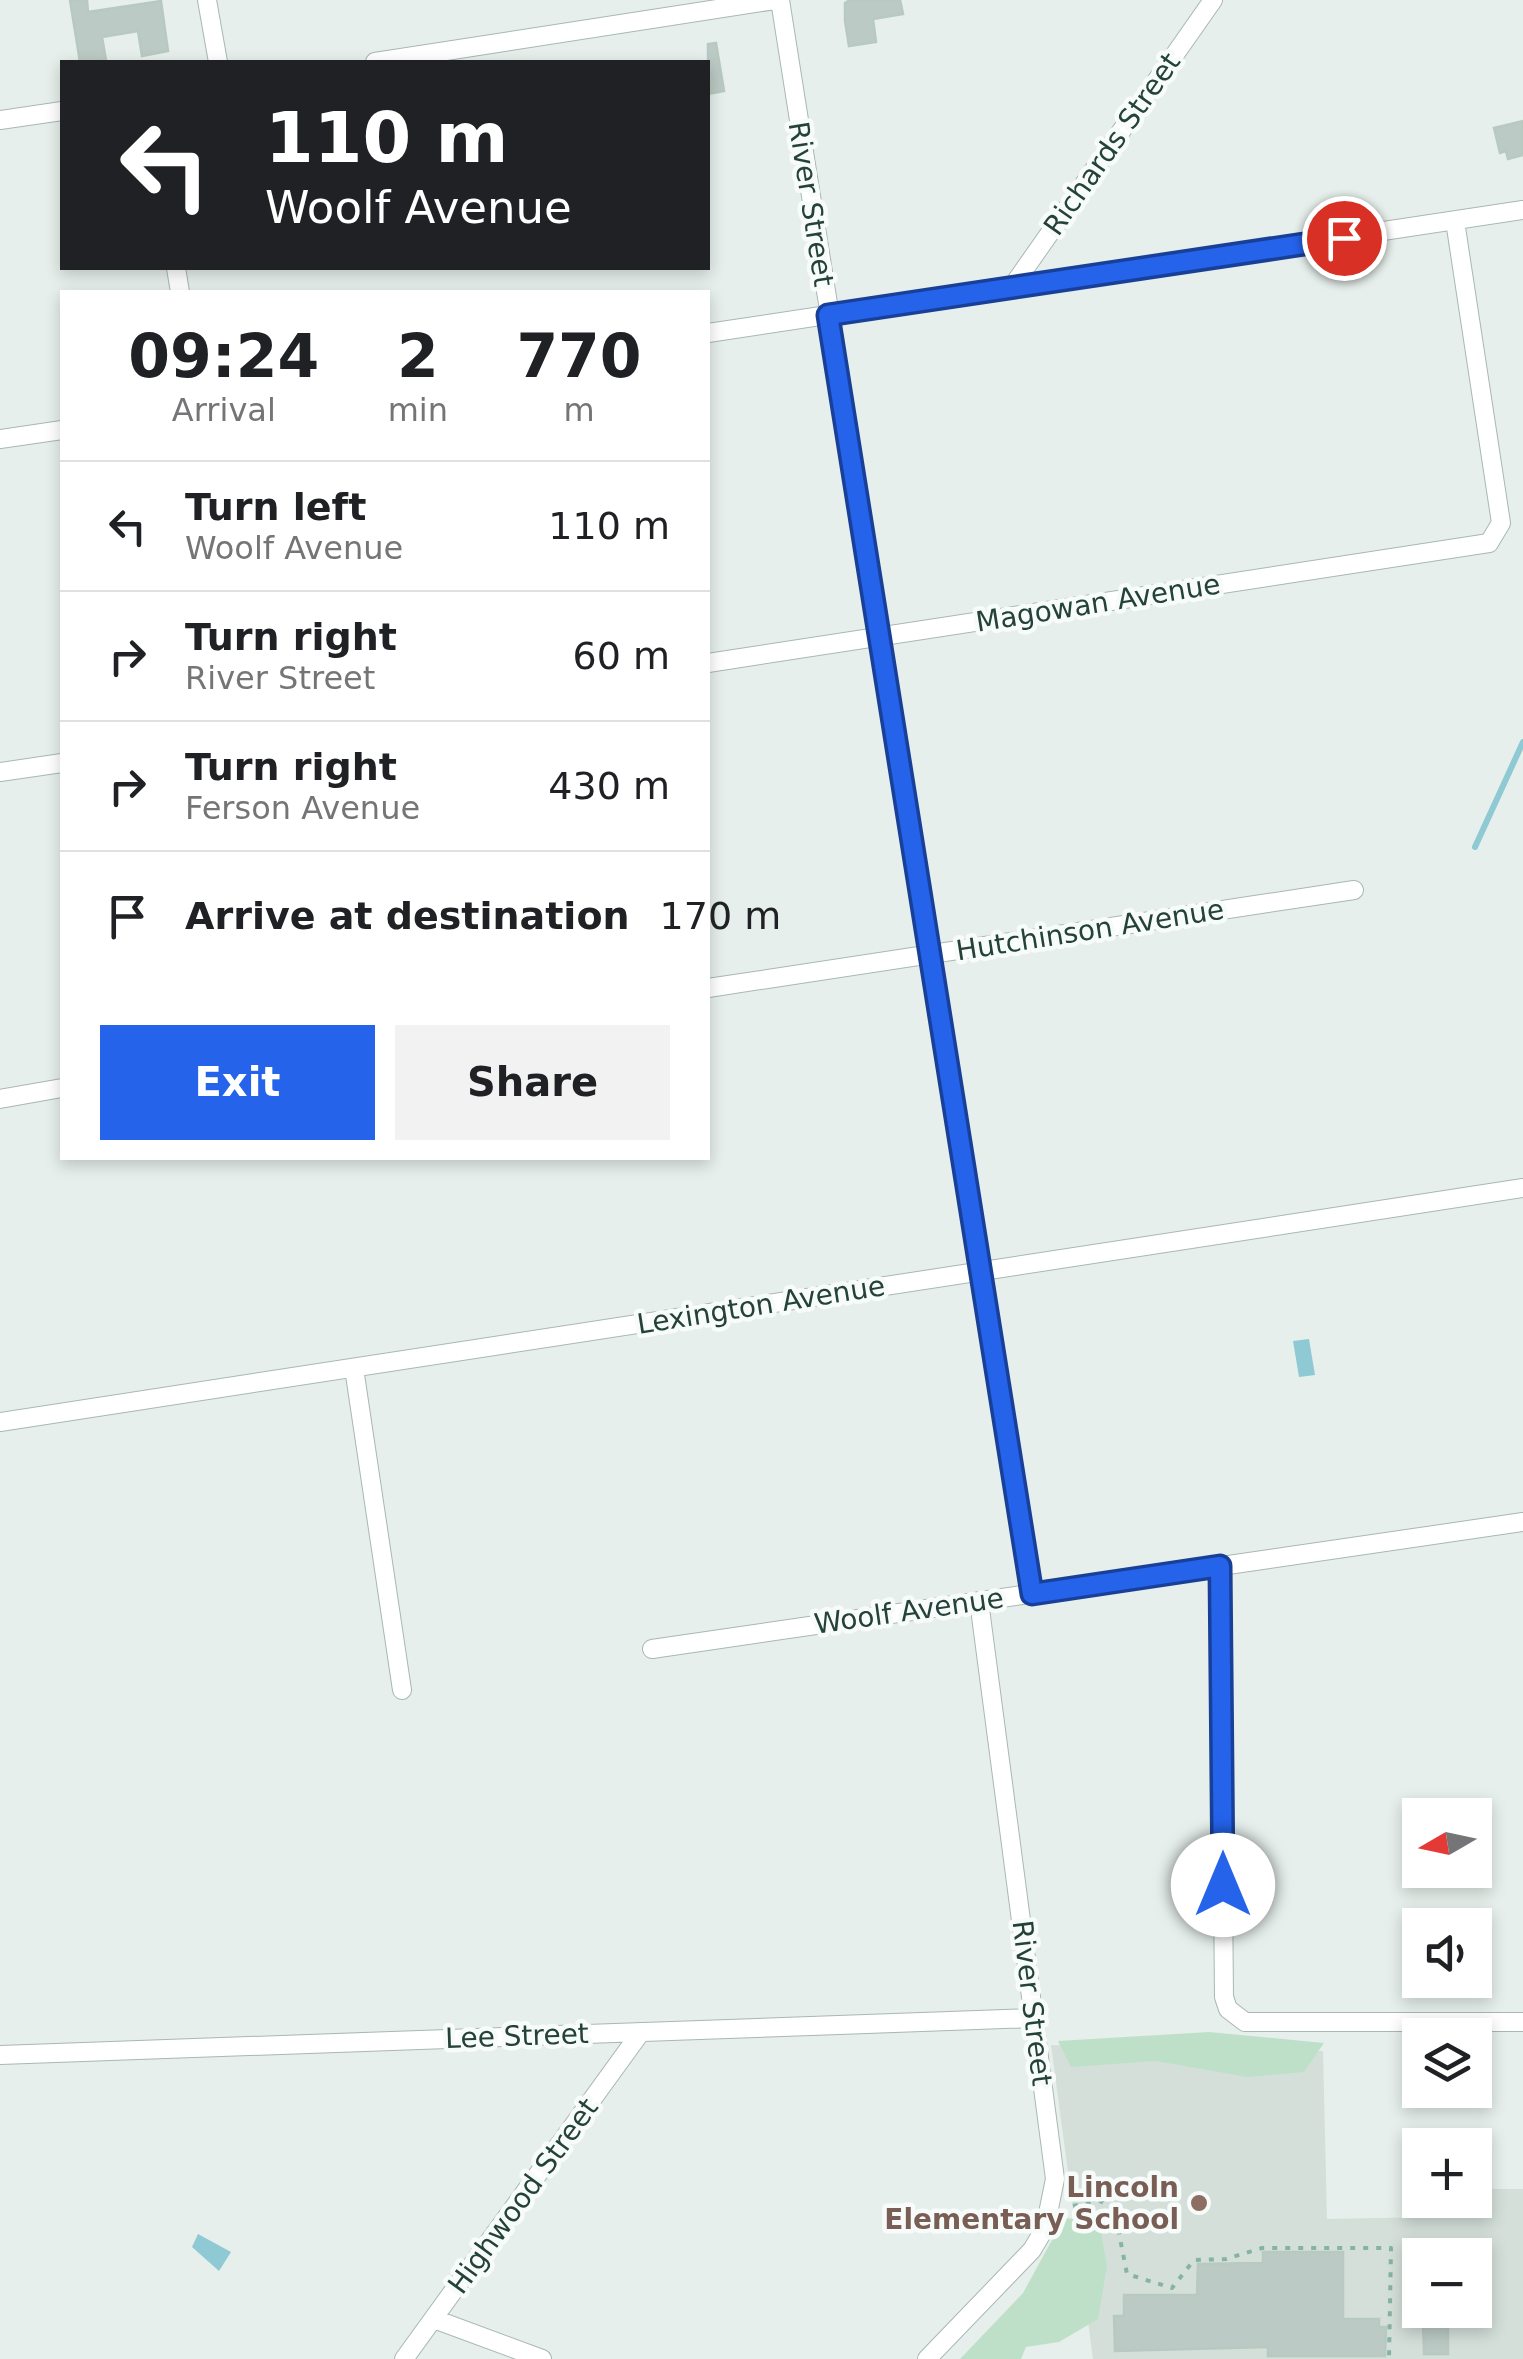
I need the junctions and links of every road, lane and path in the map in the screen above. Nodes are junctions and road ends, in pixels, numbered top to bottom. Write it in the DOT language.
graph roads {
  1 [pos="207,0"];
  2 [pos="777,0"];
  3 [pos="1213,0"];
  4 [pos="218,60"];
  5 [pos="387,60"];
  6 [pos="60,111"];
  7 [pos="0,120"];
  8 [pos="1523,210"];
  9 [pos="1455,221"];
  10 [pos="1012,288"];
  11 [pos="828,315"];
  12 [pos="710,333"];
  13 [pos="60,430"];
  14 [pos="0,440"];
  15 [pos="878,638"];
  16 [pos="710,664"];
  17 [pos="60,763"];
  18 [pos="0,772"];
  19 [pos="1354,890"];
  20 [pos="929,954"];
  21 [pos="710,988"];
  22 [pos="60,1088"];
  23 [pos="0,1099"];
  24 [pos="1523,1188"];
  25 [pos="980,1272"];
  26 [pos="354,1368"];
  27 [pos="0,1422"];
  28 [pos="1523,1522"];
  29 [pos="1220,1566"];
  30 [pos="1032,1594"];
  31 [pos="979,1601"];
  32 [pos="652,1649"];
  33 [pos="402,1690"];
  34 [pos="1035,2018"];
  35 [pos="1523,2022"];
  36 [pos="641,2032"];
  37 [pos="0,2055"];
  38 [pos="1073,2206"];
  39 [pos="434,2318"];
  40 [pos="404,2359"];
  41 [pos="542,2359"];
  42 [pos="927,2359"];
  43 [pos="1389,2359"];
  1 -- 4 [label="street"];
  2 -- 5 [label="street"];
  2 -- 11 [label="street, River Street"];
  3 -- 10 [label="street, Richards Street"];
  6 -- 7 [label="street"];
  8 -- 9 [label="street"];
  9 -- 10 [label="street"];
  9 -- 15 [label="street, Magowan Avenue"];
  10 -- 11 [label="street"];
  11 -- 12 [label="street"];
  11 -- 15 [label="street, River Street"];
  13 -- 14 [label="street"];
  15 -- 16 [label="street, Magowan Avenue"];
  15 -- 20 [label="street, River Street"];
  17 -- 18 [label="street"];
  19 -- 20 [label="street, Hutchinson Avenue"];
  20 -- 21 [label="street, Hutchinson Avenue"];
  20 -- 25 [label="street, River Street"];
  22 -- 23 [label="street"];
  24 -- 25 [label="street, Lexington Avenue"];
  25 -- 26 [label="street, Lexington Avenue"];
  25 -- 30 [label="street, River Street"];
  26 -- 27 [label="street, Lexington Avenue"];
  26 -- 33 [label="street"];
  28 -- 29 [label="street, Woolf Avenue"];
  29 -- 30 [label="street, Woolf Avenue"];
  29 -- 35 [label="street"];
  30 -- 31 [label="street, Woolf Avenue"];
  31 -- 32 [label="street, Woolf Avenue"];
  31 -- 34 [label="street, River Street"];
  34 -- 36 [label="street, Lee Street"];
  34 -- 42 [label="street, River Street"];
  36 -- 37 [label="street, Lee Street"];
  36 -- 39 [label="street, Highwood Street"];
  38 -- 43 [label="path"];
  39 -- 40 [label="street, Highwood Street"];
  39 -- 41 [label="street"];
}
